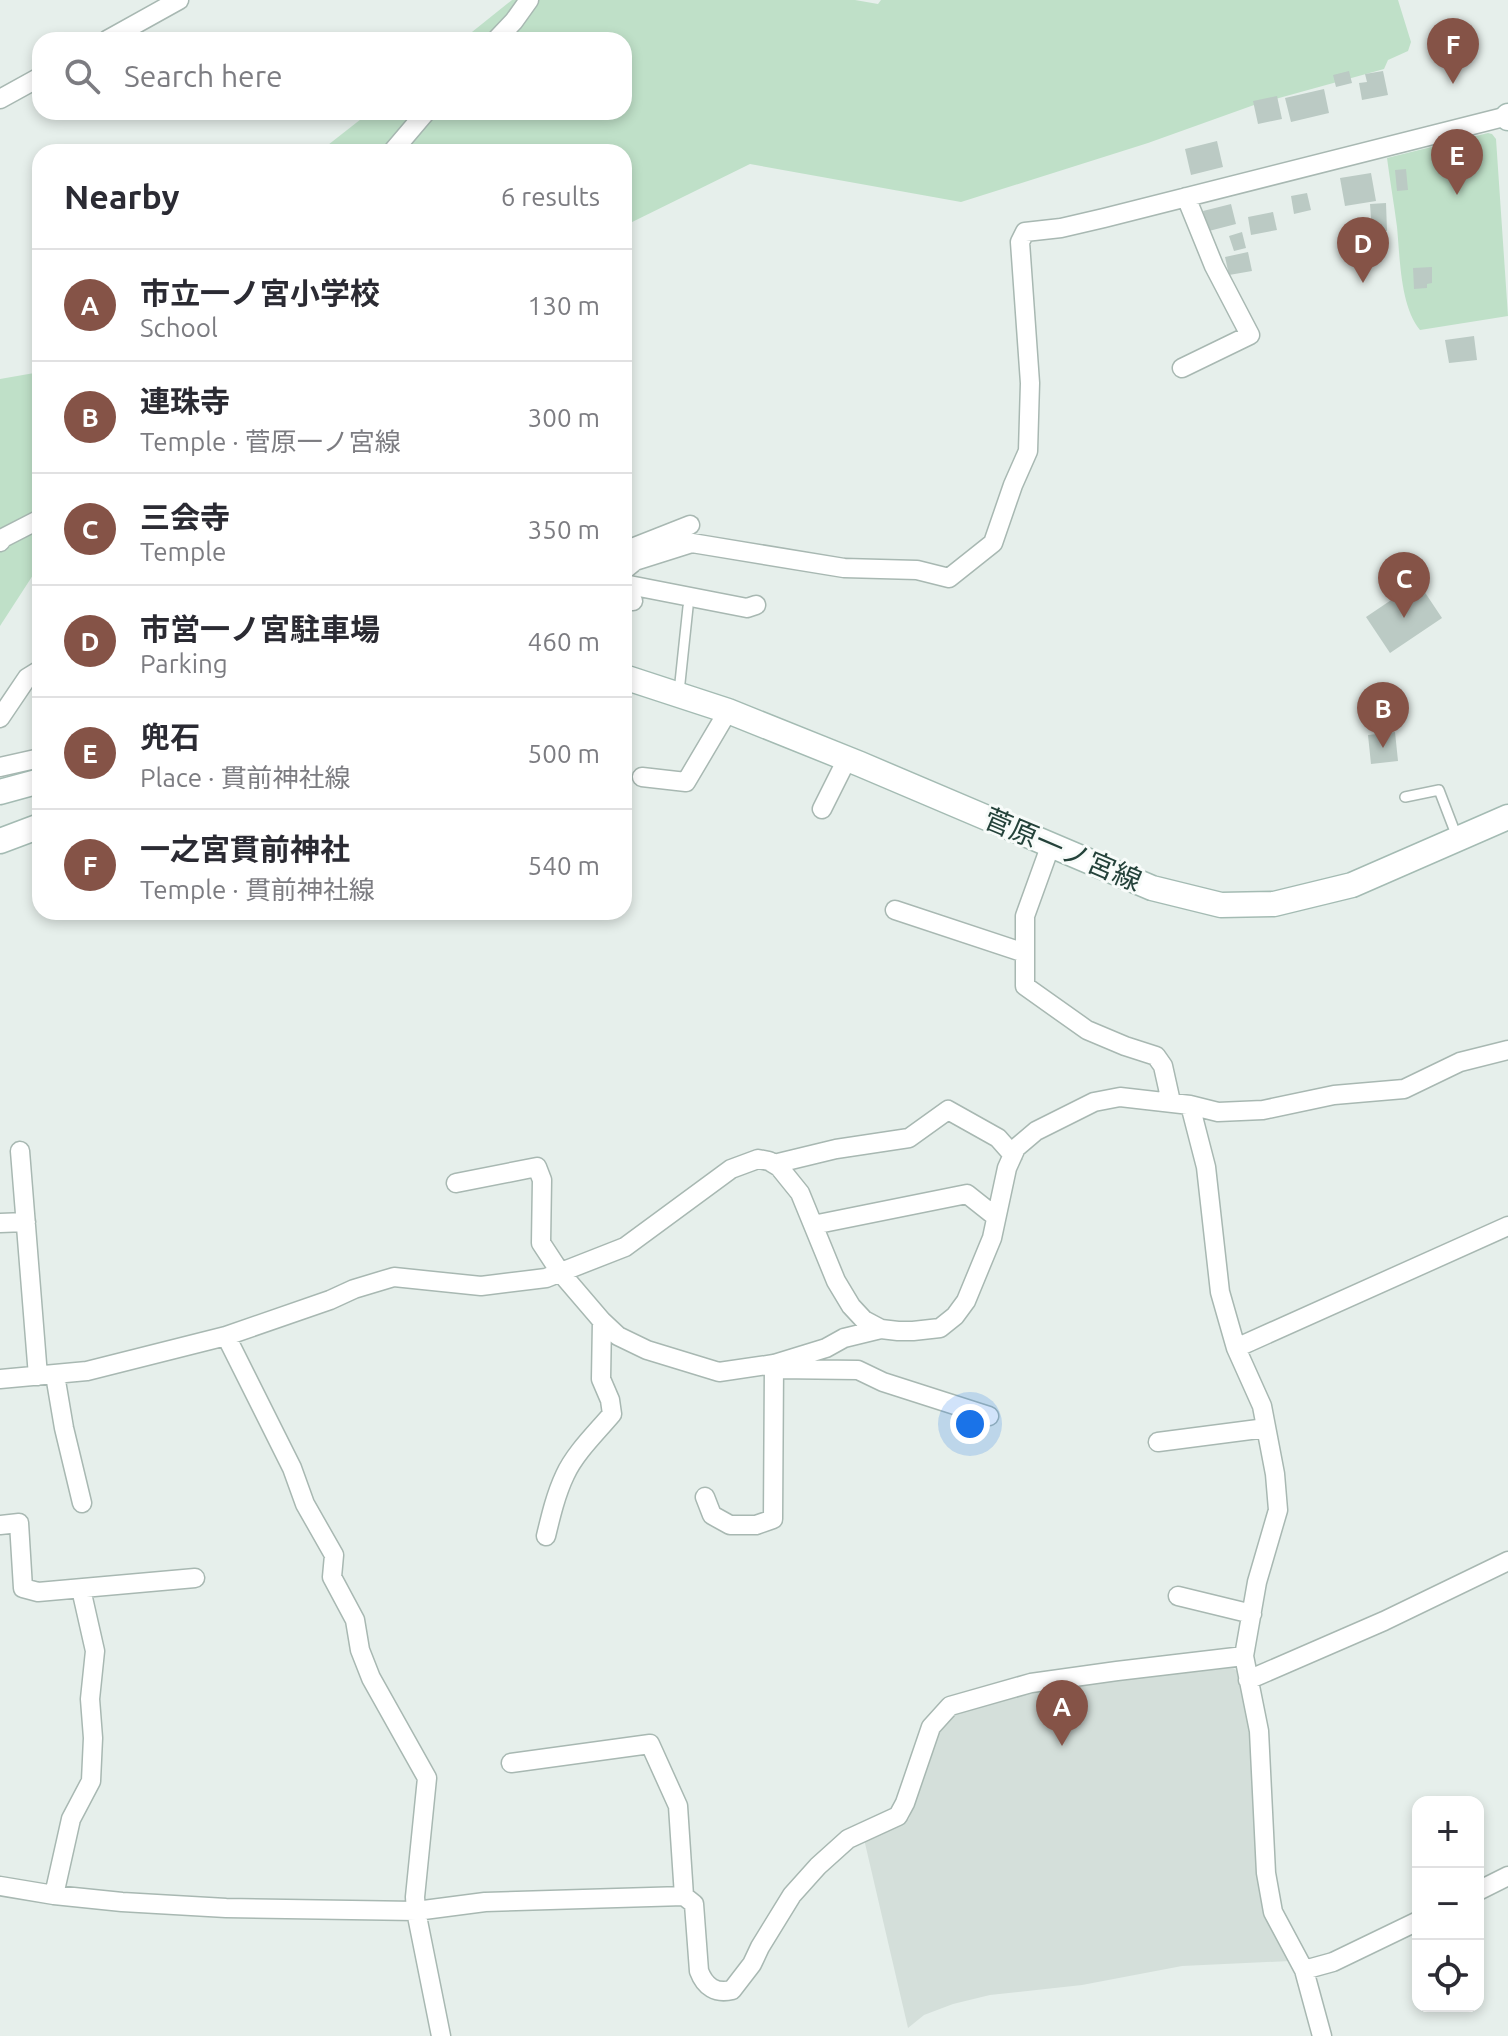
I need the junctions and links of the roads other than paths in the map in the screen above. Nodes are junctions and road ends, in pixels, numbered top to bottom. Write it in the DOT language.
graph roads {
  1 [pos="179,0"];
  2 [pos="529,0"];
  3 [pos="121,32"];
  4 [pos="504,32"];
  5 [pos="32,81"];
  6 [pos="0,99"];
  7 [pos="1508,117"];
  8 [pos="419,120"];
  9 [pos="399,144"];
  10 [pos="1186,197"];
  11 [pos="1182,368"];
  12 [pos="32,523"];
  13 [pos="690,525"];
  14 [pos="0,542"];
  15 [pos="632,548"];
  16 [pos="632,563"];
  17 [pos="632,586"];
  18 [pos="756,605"];
  19 [pos="688,607"];
  20 [pos="32,675"];
  21 [pos="632,679"];
  22 [pos="679,694"];
  23 [pos="728,711"];
  24 [pos="0,718"];
  25 [pos="847,759"];
  26 [pos="32,760"];
  27 [pos="0,767"];
  28 [pos="642,777"];
  29 [pos="32,783"];
  30 [pos="0,792"];
  31 [pos="1405,797"];
  32 [pos="822,809"];
  33 [pos="1508,817"];
  34 [pos="32,829"];
  35 [pos="1458,839"];
  36 [pos="0,841"];
  37 [pos="1051,844"];
  38 [pos="895,910"];
  39 [pos="1025,953"];
  40 [pos="1508,1050"];
  41 [pos="1171,1102"];
  42 [pos="1190,1105"];
  43 [pos="20,1151"];
  44 [pos="1013,1155"];
  45 [pos="774,1164"];
  46 [pos="456,1183"];
  47 [pos="996,1217"];
  48 [pos="26,1222"];
  49 [pos="0,1223"];
  50 [pos="813,1225"];
  51 [pos="1508,1226"];
  52 [pos="560,1272"];
  53 [pos="602,1321"];
  54 [pos="881,1329"];
  55 [pos="226,1336"];
  56 [pos="1236,1348"];
  57 [pos="821,1350"];
  58 [pos="774,1366"];
  59 [pos="858,1370"];
  60 [pos="47,1375"];
  61 [pos="0,1379"];
  62 [pos="989,1416"];
  63 [pos="1266,1428"];
  64 [pos="1158,1442"];
  65 [pos="705,1497"];
  66 [pos="82,1503"];
  67 [pos="0,1525"];
  68 [pos="546,1536"];
  69 [pos="1508,1561"];
  70 [pos="195,1578"];
  71 [pos="81,1589"];
  72 [pos="1178,1596"];
  73 [pos="1252,1614"];
  74 [pos="1244,1656"];
  75 [pos="1248,1680"];
  76 [pos="511,1763"];
  77 [pos="1508,1876"];
  78 [pos="0,1886"];
  79 [pos="1484,1888"];
  80 [pos="54,1895"];
  81 [pos="684,1896"];
  82 [pos="416,1911"];
  83 [pos="1412,1924"];
  84 [pos="1304,1970"];
  85 [pos="441,2036"];
  86 [pos="1322,2036"];
  1 -- 3 [label="street"];
  2 -- 4 [label="street"];
  5 -- 6 [label="street"];
  7 -- 10 [label="street"];
  8 -- 9 [label="street"];
  10 -- 11 [label="street"];
  10 -- 16 [label="street"];
  12 -- 14 [label="street"];
  13 -- 15 [label="street"];
  17 -- 18 [label="street"];
  19 -- 22 [label="lane"];
  20 -- 24 [label="street"];
  21 -- 22 [label="main road, 菅原一ノ宮線"];
  22 -- 23 [label="main road, 菅原一ノ宮線"];
  23 -- 25 [label="main road, 菅原一ノ宮線"];
  23 -- 28 [label="street"];
  25 -- 32 [label="street"];
  25 -- 37 [label="main road, 菅原一ノ宮線"];
  26 -- 27 [label="street"];
  29 -- 30 [label="main road"];
  31 -- 35 [label="lane"];
  33 -- 35 [label="main road, 菅原一ノ宮線"];
  34 -- 36 [label="main road"];
  35 -- 37 [label="main road, 菅原一ノ宮線"];
  37 -- 39 [label="street"];
  38 -- 39 [label="street"];
  39 -- 41 [label="street"];
  40 -- 42 [label="street"];
  41 -- 42 [label="street"];
  41 -- 44 [label="street"];
  42 -- 56 [label="street"];
  43 -- 48 [label="street"];
  44 -- 45 [label="street"];
  44 -- 47 [label="street"];
  45 -- 50 [label="street"];
  45 -- 52 [label="street"];
  46 -- 52 [label="street"];
  47 -- 50 [label="street"];
  47 -- 54 [label="street"];
  48 -- 49 [label="street"];
  48 -- 60 [label="street"];
  50 -- 54 [label="street"];
  51 -- 56 [label="street"];
  52 -- 53 [label="street"];
  52 -- 55 [label="street"];
  53 -- 58 [label="street"];
  53 -- 68 [label="street"];
  54 -- 57 [label="street"];
  55 -- 60 [label="street"];
  55 -- 82 [label="street"];
  56 -- 63 [label="street"];
  57 -- 58 [label="street"];
  57 -- 59 [label="street"];
  58 -- 59 [label="street"];
  58 -- 65 [label="street"];
  59 -- 62 [label="street"];
  60 -- 61 [label="street"];
  60 -- 66 [label="street"];
  63 -- 64 [label="street"];
  63 -- 73 [label="street"];
  67 -- 71 [label="street"];
  69 -- 75 [label="street"];
  70 -- 71 [label="street"];
  71 -- 80 [label="street"];
  72 -- 73 [label="street"];
  73 -- 74 [label="street"];
  74 -- 75 [label="street"];
  74 -- 81 [label="street"];
  75 -- 84 [label="street"];
  76 -- 81 [label="street"];
  77 -- 79 [label="street"];
  78 -- 80 [label="street"];
  80 -- 82 [label="street"];
  81 -- 82 [label="street"];
  82 -- 85 [label="street"];
  83 -- 84 [label="street"];
  84 -- 86 [label="street"];
}
